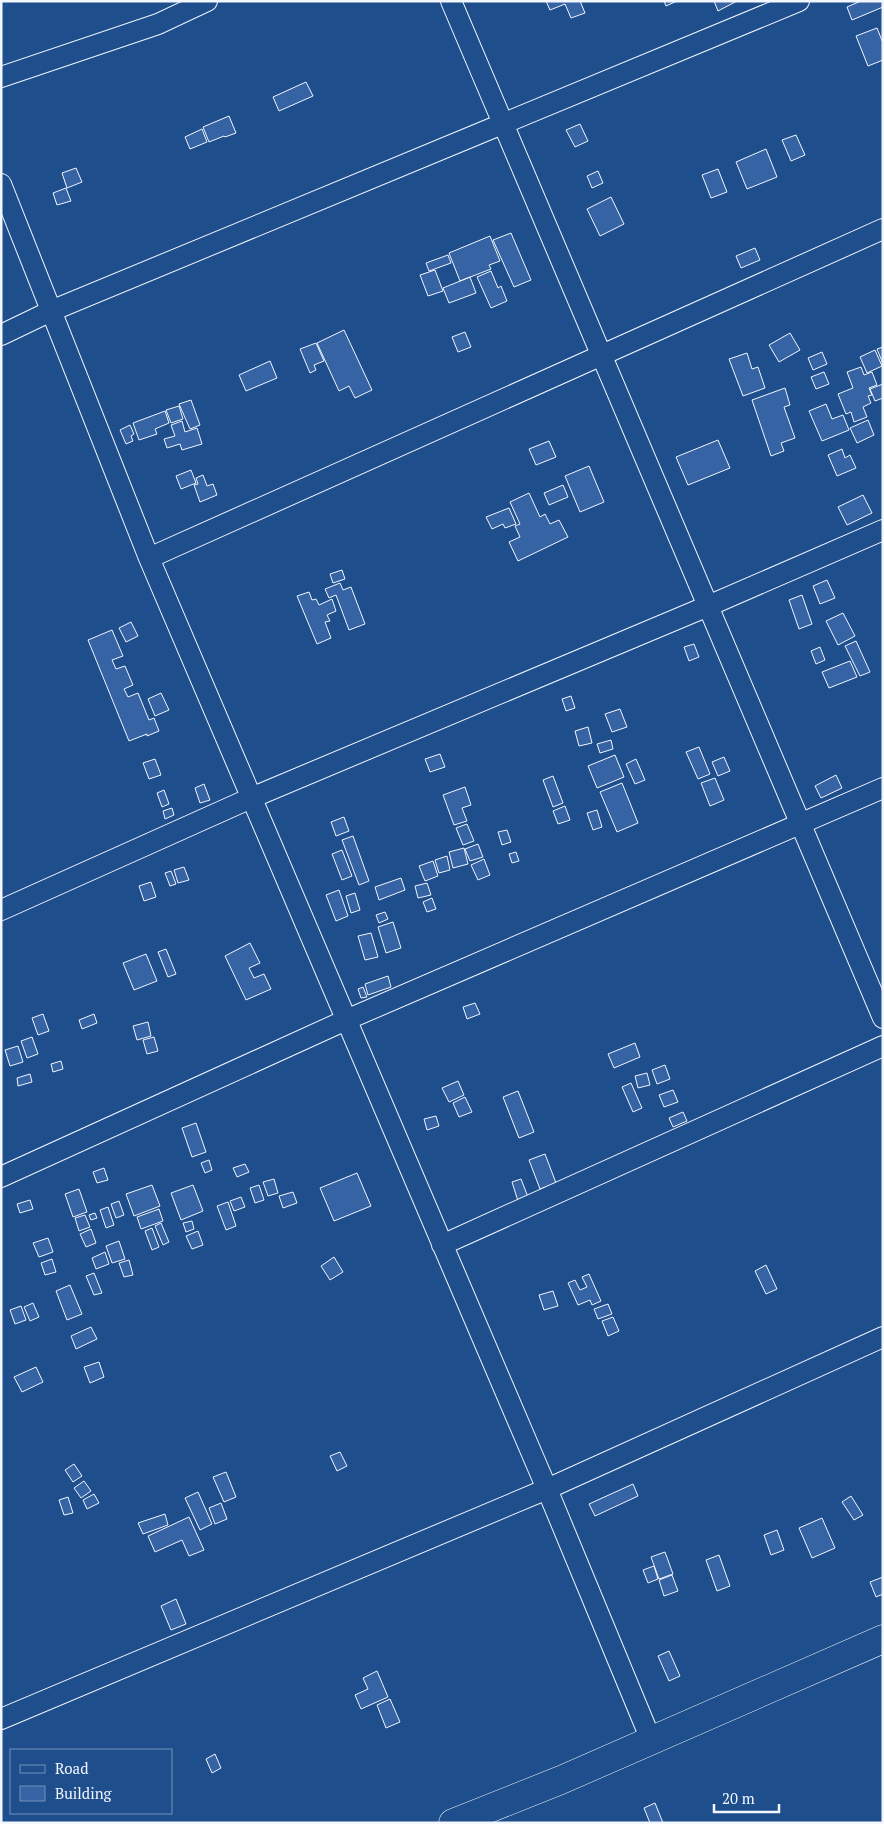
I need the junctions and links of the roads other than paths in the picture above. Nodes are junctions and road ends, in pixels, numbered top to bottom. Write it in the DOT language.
graph roads {
  1 [pos="206,1"];
  2 [pos="451,1"];
  3 [pos="799,1"];
  4 [pos="1,77"];
  5 [pos="503,124"];
  6 [pos="1,184"];
  7 [pos="883,229"];
  8 [pos="51,311"];
  9 [pos="1,335"];
  10 [pos="603,355"];
  11 [pos="883,530"];
  12 [pos="149,558"];
  13 [pos="708,606"];
  14 [pos="883,788"];
  15 [pos="252,798"];
  16 [pos="800,824"];
  17 [pos="1,910"];
  18 [pos="883,1018"];
  19 [pos="346,1020"];
  20 [pos="883,1046"];
  21 [pos="1,1177"];
  22 [pos="442,1245"];
  23 [pos="883,1337"];
  24 [pos="547,1488"];
  25 [pos="883,1639"];
  26 [pos="1,1720"];
  27 [pos="651,1740"];
  28 [pos="453,1823"];
  1 -- 4 [label="street"];
  2 -- 5 [label="street"];
  3 -- 5 [label="street"];
  5 -- 8 [label="street"];
  5 -- 10 [label="street"];
  6 -- 8 [label="street"];
  7 -- 10 [label="street"];
  8 -- 9 [label="street"];
  8 -- 12 [label="street"];
  10 -- 12 [label="street"];
  10 -- 13 [label="street"];
  11 -- 13 [label="street"];
  12 -- 15 [label="street"];
  13 -- 15 [label="street"];
  13 -- 16 [label="street"];
  14 -- 16 [label="street"];
  15 -- 17 [label="street"];
  15 -- 19 [label="street"];
  16 -- 18 [label="street"];
  16 -- 19 [label="street"];
  19 -- 21 [label="street"];
  19 -- 22 [label="street"];
  20 -- 22 [label="street"];
  22 -- 24 [label="street"];
  23 -- 24 [label="street"];
  24 -- 26 [label="street"];
  24 -- 27 [label="street"];
  25 -- 27 [label="street"];
  27 -- 28 [label="street"];
}
